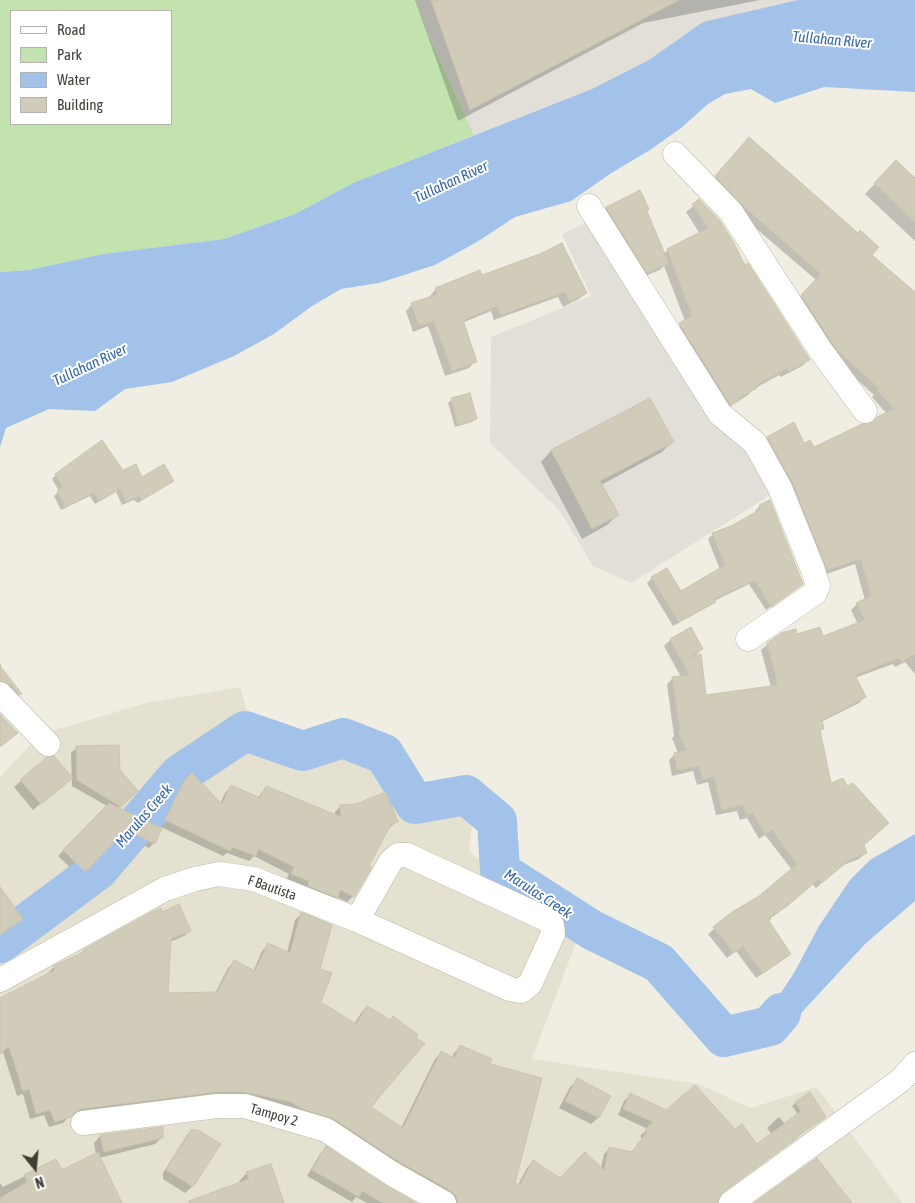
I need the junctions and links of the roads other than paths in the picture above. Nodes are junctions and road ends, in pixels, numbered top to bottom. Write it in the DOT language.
graph roads {
  1 [pos="675,154"];
  2 [pos="589,206"];
  3 [pos="865,411"];
  4 [pos="748,639"];
  5 [pos="0,694"];
  6 [pos="48,744"];
  7 [pos="358,920"];
  8 [pos="0,980"];
  9 [pos="915,1064"];
  10 [pos="83,1123"];
  11 [pos="444,1203"];
  12 [pos="731,1203"];
  1 -- 3 [label="street"];
  2 -- 4 [label="street"];
  5 -- 6 [label="street"];
  7 -- 7 [label="street, F Bautista"];
  7 -- 8 [label="street, F Bautista"];
  9 -- 12 [label="street"];
  10 -- 11 [label="street, Tampoy 2"];
}
